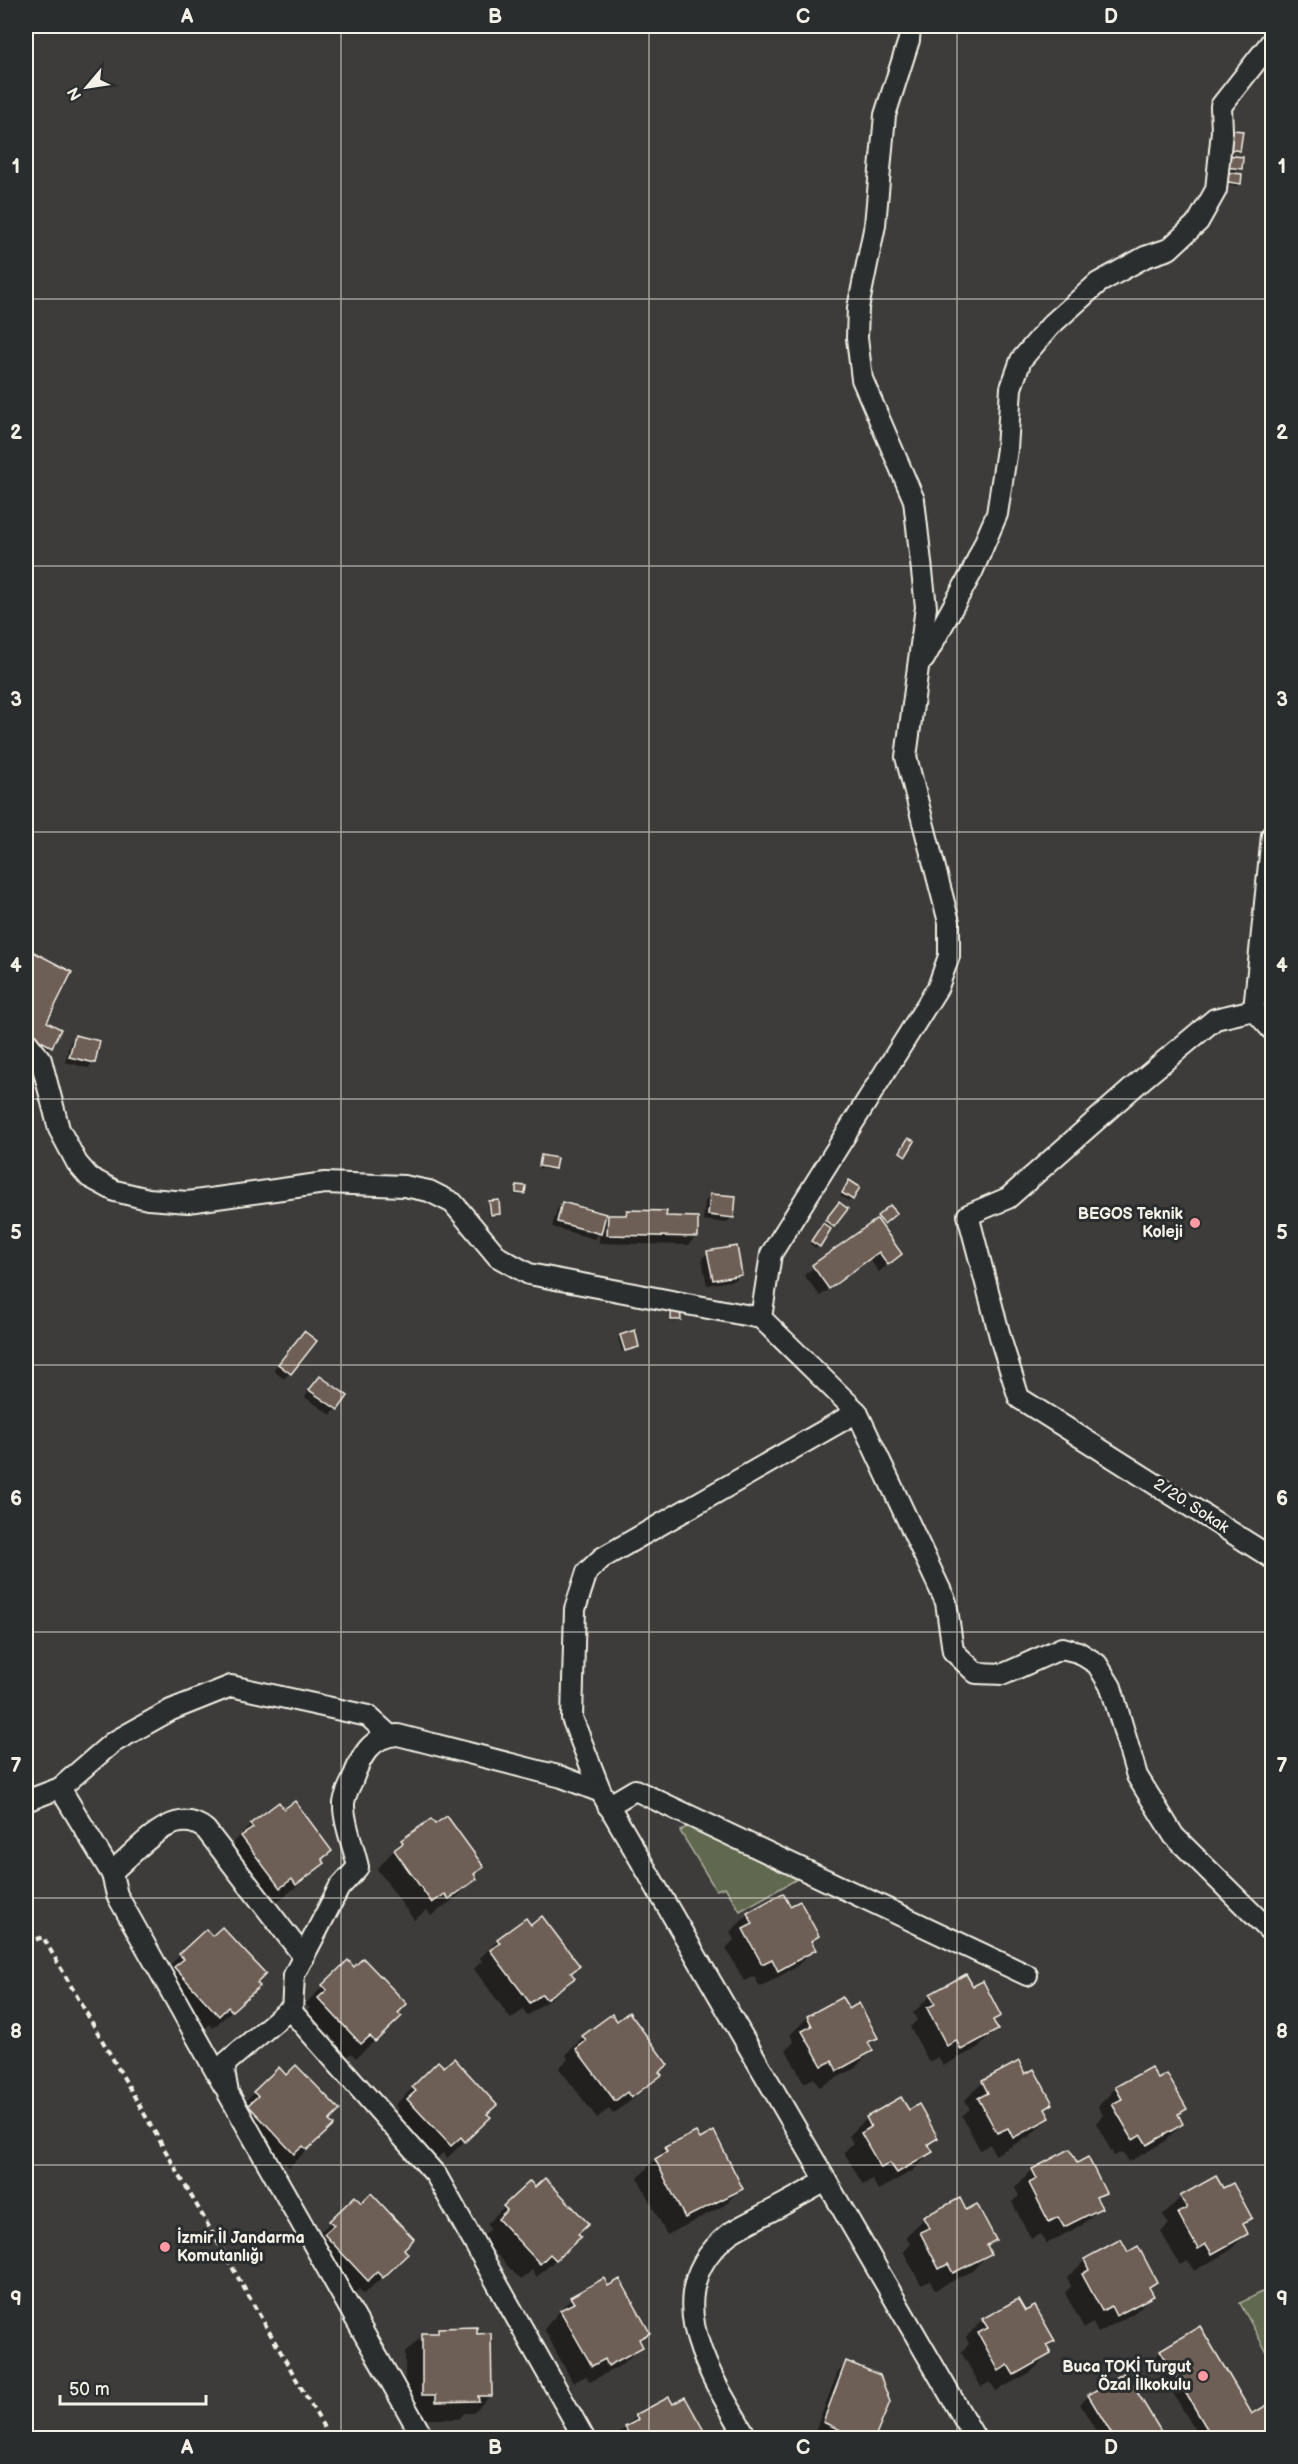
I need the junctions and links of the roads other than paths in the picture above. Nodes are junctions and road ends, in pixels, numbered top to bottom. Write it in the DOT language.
graph roads {
  1 [pos="910,26"];
  2 [pos="1272,41"];
  3 [pos="917,670"];
  4 [pos="1272,835"];
  5 [pos="1254,1010"];
  6 [pos="1272,1030"];
  7 [pos="26,1041"];
  8 [pos="761,1318"];
  9 [pos="857,1412"];
  10 [pos="1272,1558"];
  11 [pos="389,1736"];
  12 [pos="60,1788"];
  13 [pos="604,1799"];
  14 [pos="26,1801"];
  15 [pos="112,1874"];
  16 [pos="1272,1933"];
  17 [pos="304,1957"];
  18 [pos="1027,1975"];
  19 [pos="292,2012"];
  20 [pos="228,2093"];
  21 [pos="826,2181"];
  22 [pos="423,2439"];
  23 [pos="584,2439"];
  24 [pos="747,2439"];
  25 [pos="975,2439"];
  1 -- 3 [label="street"];
  2 -- 3 [label="street"];
  3 -- 8 [label="street"];
  4 -- 5 [label="street"];
  5 -- 6 [label="street"];
  5 -- 10 [label="street, 2/20. Sokak"];
  7 -- 8 [label="street"];
  8 -- 9 [label="street"];
  9 -- 13 [label="street"];
  9 -- 16 [label="street"];
  11 -- 12 [label="street"];
  11 -- 13 [label="street"];
  11 -- 17 [label="street"];
  12 -- 14 [label="street"];
  12 -- 15 [label="street"];
  13 -- 18 [label="street"];
  13 -- 21 [label="street"];
  15 -- 17 [label="street"];
  15 -- 20 [label="street"];
  17 -- 19 [label="street"];
  19 -- 20 [label="street"];
  19 -- 23 [label="street"];
  20 -- 22 [label="street"];
  21 -- 24 [label="street"];
  21 -- 25 [label="street"];
}
